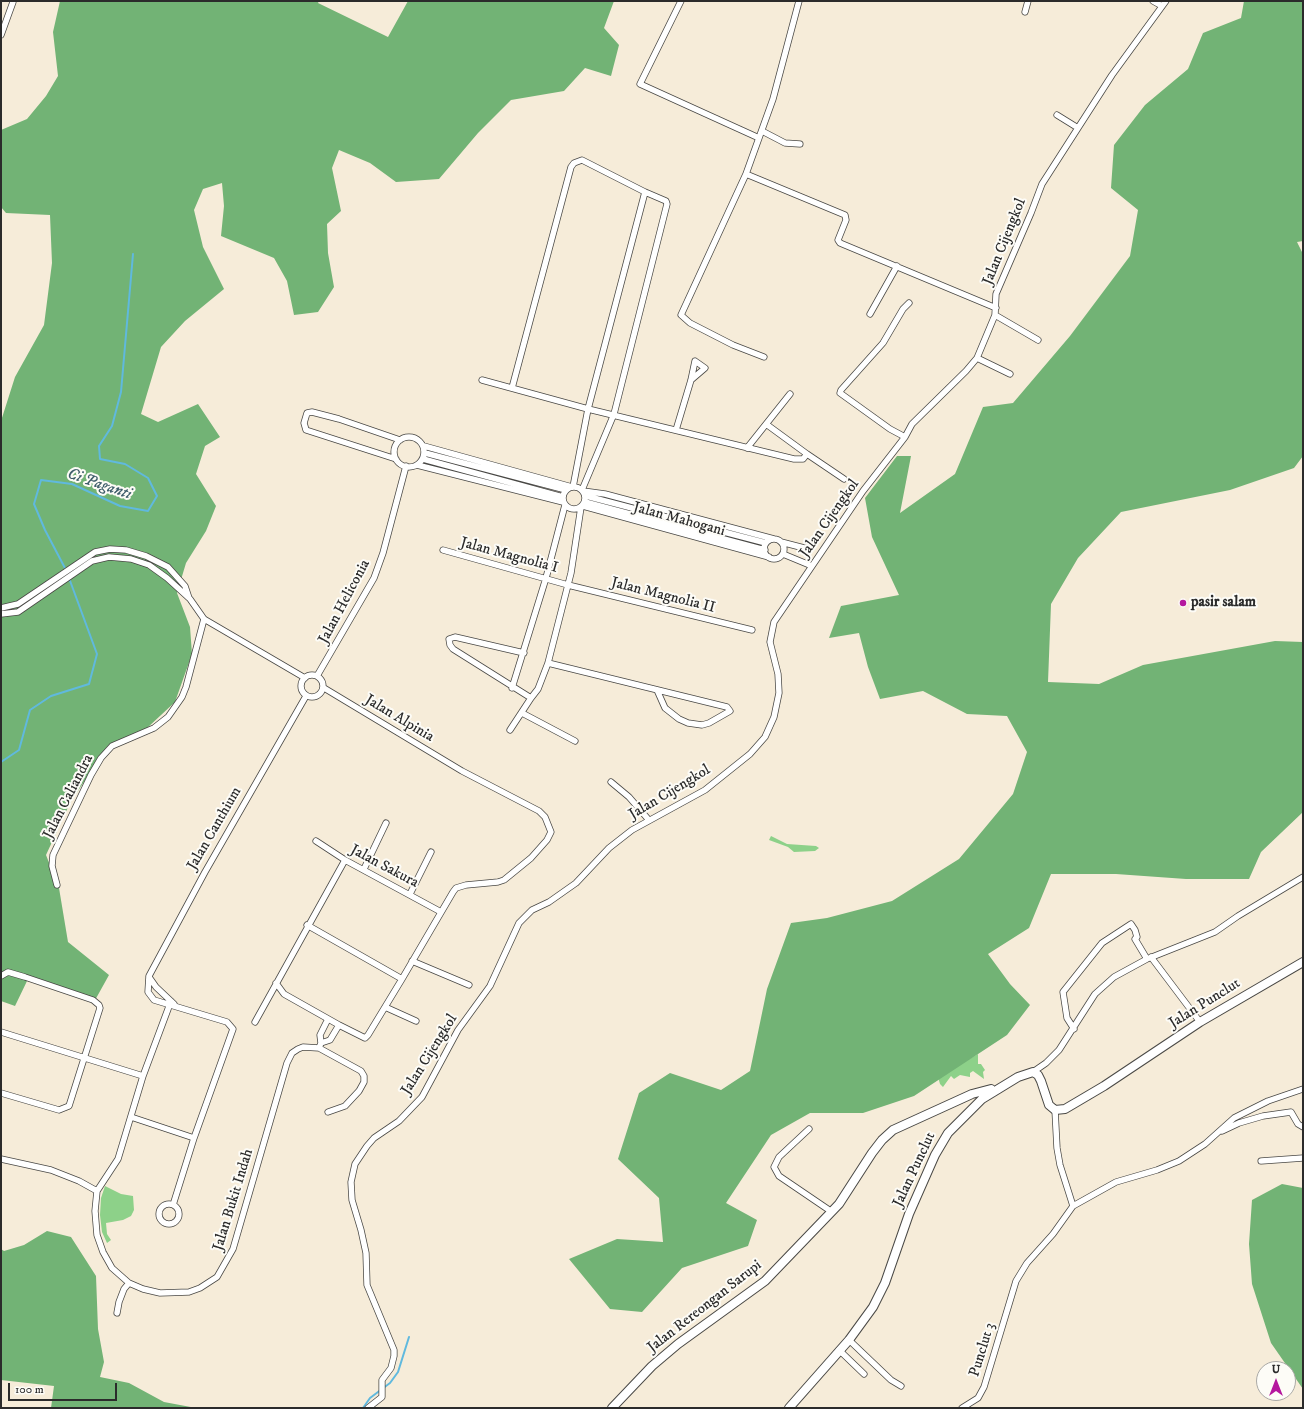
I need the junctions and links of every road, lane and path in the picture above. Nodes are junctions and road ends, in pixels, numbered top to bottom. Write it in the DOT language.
graph roads {
  1 [pos="682,1"];
  2 [pos="799,1"];
  3 [pos="1028,1"];
  4 [pos="1153,1"];
  5 [pos="1166,1"];
  6 [pos="13,2"];
  7 [pos="1162,6"];
  8 [pos="1024,12"];
  9 [pos="1,35"];
  10 [pos="1057,115"];
  11 [pos="1078,128"];
  12 [pos="762,131"];
  13 [pos="759,138"];
  14 [pos="800,144"];
  15 [pos="746,174"];
  16 [pos="645,192"];
  17 [pos="897,266"];
  18 [pos="909,303"];
  19 [pos="996,308"];
  20 [pos="870,314"];
  21 [pos="995,315"];
  22 [pos="1038,340"];
  23 [pos="764,357"];
  24 [pos="977,358"];
  25 [pos="1010,374"];
  26 [pos="482,380"];
  27 [pos="691,380"];
  28 [pos="512,388"];
  29 [pos="790,394"];
  30 [pos="588,409"];
  31 [pos="614,414"];
  32 [pos="766,424"];
  33 [pos="676,430"];
  34 [pos="905,437"];
  35 [pos="400,440"];
  36 [pos="747,448"];
  37 [pos="424,450"];
  38 [pos="807,454"];
  39 [pos="396,459"];
  40 [pos="422,459"];
  41 [pos="417,465"];
  42 [pos="406,466"];
  43 [pos="844,479"];
  44 [pos="570,488"];
  45 [pos="583,499"];
  46 [pos="564,501"];
  47 [pos="774,539"];
  48 [pos="781,542"];
  49 [pos="765,546"];
  50 [pos="808,549"];
  51 [pos="443,550"];
  52 [pos="783,554"];
  53 [pos="769,557"];
  54 [pos="812,566"];
  55 [pos="546,578"];
  56 [pos="568,585"];
  57 [pos="190,599"];
  58 [pos="1,608"];
  59 [pos="1,614"];
  60 [pos="204,619"];
  61 [pos="752,630"];
  62 [pos="524,653"];
  63 [pos="548,663"];
  64 [pos="317,676"];
  65 [pos="305,678"];
  66 [pos="324,688"];
  67 [pos="512,688"];
  68 [pos="657,690"];
  69 [pos="306,696"];
  70 [pos="531,698"];
  71 [pos="522,713"];
  72 [pos="510,730"];
  73 [pos="575,741"];
  74 [pos="611,782"];
  75 [pos="648,819"];
  76 [pos="386,823"];
  77 [pos="316,841"];
  78 [pos="431,852"];
  79 [pos="345,860"];
  80 [pos="364,869"];
  81 [pos="1303,877"];
  82 [pos="57,885"];
  83 [pos="410,894"];
  84 [pos="441,912"];
  85 [pos="307,925"];
  86 [pos="1149,958"];
  87 [pos="412,961"];
  88 [pos="1303,962"];
  89 [pos="1,976"];
  90 [pos="149,976"];
  91 [pos="402,979"];
  92 [pos="276,983"];
  93 [pos="470,985"];
  94 [pos="171,1004"];
  95 [pos="385,1007"];
  96 [pos="328,1019"];
  97 [pos="416,1020"];
  98 [pos="255,1022"];
  99 [pos="1200,1022"];
  100 [pos="339,1025"];
  101 [pos="1074,1029"];
  102 [pos="1,1032"];
  103 [pos="320,1046"];
  104 [pos="84,1058"];
  105 [pos="1032,1072"];
  106 [pos="143,1076"];
  107 [pos="998,1088"];
  108 [pos="1302,1090"];
  109 [pos="1,1093"];
  110 [pos="1055,1110"];
  111 [pos="328,1112"];
  112 [pos="131,1117"];
  113 [pos="1303,1127"];
  114 [pos="809,1129"];
  115 [pos="1216,1134"];
  116 [pos="194,1138"];
  117 [pos="1303,1158"];
  118 [pos="1,1159"];
  119 [pos="1262,1161"];
  120 [pos="97,1191"];
  121 [pos="174,1205"];
  122 [pos="1073,1206"];
  123 [pos="832,1212"];
  124 [pos="129,1283"];
  125 [pos="117,1313"];
  126 [pos="849,1340"];
  127 [pos="839,1350"];
  128 [pos="864,1374"];
  129 [pos="901,1386"];
  130 [pos="368,1408"];
  131 [pos="612,1408"];
  132 [pos="789,1408"];
  133 [pos="962,1408"];
  1 -- 13 [label="street"];
  2 -- 12 [label="street"];
  3 -- 8 [label="street"];
  4 -- 7 [label="street"];
  5 -- 7 [label="street, Jalan Cijengkol"];
  6 -- 9 [label="street"];
  7 -- 11 [label="street, Jalan Cijengkol"];
  10 -- 11 [label="street"];
  11 -- 19 [label="street, Jalan Cijengkol"];
  12 -- 13 [label="street"];
  12 -- 14 [label="street"];
  13 -- 15 [label="street"];
  15 -- 17 [label="street"];
  15 -- 23 [label="street"];
  16 -- 28 [label="street"];
  16 -- 30 [label="street"];
  16 -- 31 [label="street"];
  17 -- 19 [label="street"];
  17 -- 20 [label="street"];
  18 -- 34 [label="street"];
  19 -- 21 [label="street, Jalan Cijengkol"];
  21 -- 22 [label="street"];
  21 -- 24 [label="street, Jalan Cijengkol"];
  24 -- 25 [label="street"];
  24 -- 34 [label="street, Jalan Cijengkol"];
  26 -- 28 [label="street"];
  27 -- 33 [label="street"];
  28 -- 30 [label="street"];
  29 -- 32 [label="street"];
  30 -- 31 [label="street"];
  30 -- 44 [label="street"];
  31 -- 33 [label="street"];
  31 -- 45 [label="street"];
  32 -- 36 [label="street"];
  32 -- 38 [label="street"];
  33 -- 36 [label="street"];
  34 -- 54 [label="street, Jalan Cijengkol"];
  35 -- 37 [label="street"];
  35 -- 39 [label="street"];
  35 -- 39 [label="street"];
  36 -- 38 [label="street"];
  37 -- 40 [label="street"];
  37 -- 44 [label="street"];
  38 -- 43 [label="street"];
  39 -- 42 [label="street"];
  40 -- 41 [label="street"];
  40 -- 46 [label="street"];
  41 -- 42 [label="street"];
  41 -- 46 [label="street"];
  42 -- 64 [label="street, Jalan Heliconia"];
  44 -- 45 [label="street"];
  44 -- 46 [label="street"];
  45 -- 46 [label="street"];
  45 -- 47 [label="street"];
  45 -- 49 [label="street"];
  45 -- 53 [label="street, Jalan Mahogani"];
  45 -- 56 [label="street"];
  46 -- 55 [label="street"];
  47 -- 48 [label="street"];
  47 -- 49 [label="street"];
  48 -- 50 [label="street"];
  48 -- 52 [label="street"];
  49 -- 53 [label="street"];
  51 -- 55 [label="street, Jalan Magnolia I"];
  52 -- 53 [label="street"];
  52 -- 54 [label="street"];
  54 -- 75 [label="street, Jalan Cijengkol"];
  55 -- 56 [label="street, Jalan Magnolia I"];
  55 -- 62 [label="street"];
  56 -- 61 [label="street, Jalan Magnolia II"];
  56 -- 63 [label="street"];
  57 -- 58 [label="street"];
  57 -- 59 [label="street"];
  57 -- 60 [label="street"];
  60 -- 65 [label="street"];
  60 -- 82 [label="street, Jalan Caliandra"];
  62 -- 67 [label="street"];
  62 -- 67 [label="street"];
  63 -- 68 [label="street"];
  63 -- 70 [label="street"];
  64 -- 65 [label="street"];
  64 -- 66 [label="street"];
  65 -- 69 [label="street"];
  66 -- 69 [label="street"];
  66 -- 84 [label="street, Jalan Alpinia"];
  67 -- 70 [label="street"];
  68 -- 68 [label="street"];
  69 -- 90 [label="street, Jalan Canthium"];
  70 -- 71 [label="street"];
  71 -- 72 [label="street"];
  71 -- 73 [label="street"];
  74 -- 75 [label="street"];
  75 -- 130 [label="street, Jalan Cijengkol"];
  76 -- 80 [label="street"];
  77 -- 79 [label="street, Jalan Sakura"];
  78 -- 83 [label="street"];
  79 -- 80 [label="street, Jalan Sakura"];
  79 -- 85 [label="street"];
  80 -- 83 [label="street, Jalan Sakura"];
  81 -- 86 [label="street"];
  83 -- 84 [label="street, Jalan Sakura"];
  84 -- 87 [label="street, Jalan Alpinia"];
  85 -- 91 [label="street"];
  85 -- 92 [label="street"];
  86 -- 99 [label="street"];
  86 -- 101 [label="street"];
  86 -- 101 [label="street"];
  87 -- 91 [label="street, Jalan Alpinia"];
  87 -- 93 [label="street"];
  88 -- 99 [label="main road, Jalan Punclut"];
  89 -- 104 [label="street"];
  90 -- 94 [label="street"];
  90 -- 94 [label="street"];
  91 -- 95 [label="street, Jalan Alpinia"];
  92 -- 96 [label="street"];
  92 -- 98 [label="street"];
  94 -- 106 [label="street"];
  94 -- 116 [label="street"];
  95 -- 97 [label="street"];
  95 -- 100 [label="street, Jalan Alpinia"];
  96 -- 100 [label="street"];
  96 -- 103 [label="street"];
  99 -- 110 [label="main road, Jalan Punclut"];
  100 -- 103 [label="street"];
  101 -- 105 [label="street"];
  102 -- 104 [label="street"];
  103 -- 111 [label="street"];
  103 -- 124 [label="street, Jalan Bukit Indah"];
  104 -- 106 [label="street"];
  104 -- 109 [label="street"];
  105 -- 107 [label="main road, Jalan Punclut"];
  105 -- 110 [label="main road"];
  106 -- 112 [label="street"];
  107 -- 123 [label="main road, Jalan Rereongan Sarupi"];
  107 -- 126 [label="main road, Jalan Punclut"];
  108 -- 115 [label="street"];
  110 -- 122 [label="street"];
  112 -- 116 [label="street"];
  112 -- 120 [label="street"];
  113 -- 115 [label="street"];
  114 -- 123 [label="street"];
  115 -- 122 [label="street"];
  116 -- 121 [label="street"];
  117 -- 119 [label="street"];
  118 -- 120 [label="street"];
  120 -- 124 [label="street, Jalan Bukit Indah"];
  122 -- 133 [label="street, Punclut 3"];
  123 -- 131 [label="main road, Jalan Rereongan Sarupi"];
  124 -- 125 [label="street"];
  126 -- 127 [label="main road, Jalan Punclut"];
  126 -- 129 [label="street"];
  127 -- 128 [label="street"];
  127 -- 132 [label="main road, Jalan Punclut"];
}
